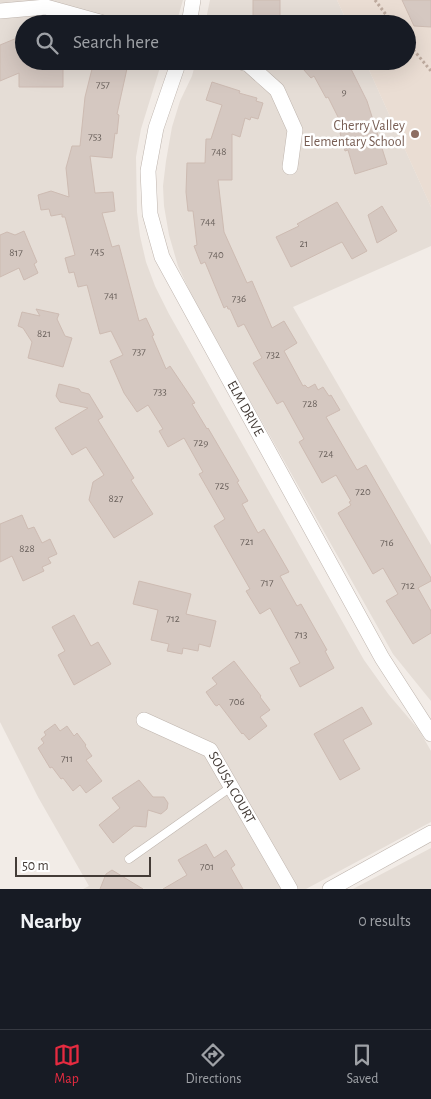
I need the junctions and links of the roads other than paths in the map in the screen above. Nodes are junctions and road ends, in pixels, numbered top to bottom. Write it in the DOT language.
graph roads {
  1 [pos="193,0"];
  2 [pos="0,11"];
  3 [pos="75,15"];
  4 [pos="190,15"];
  5 [pos="176,70"];
  6 [pos="255,70"];
  7 [pos="290,167"];
  8 [pos="144,720"];
  9 [pos="431,734"];
  10 [pos="231,787"];
  11 [pos="431,833"];
  12 [pos="130,859"];
  13 [pos="290,889"];
  14 [pos="330,889"];
  1 -- 4 [label="street"];
  2 -- 3 [label="street"];
  5 -- 9 [label="street, ELM DRIVE"];
  6 -- 7 [label="street"];
  8 -- 10 [label="street, SOUSA COURT"];
  10 -- 12 [label="lane"];
  10 -- 13 [label="street, SOUSA COURT"];
  11 -- 14 [label="street"];
}
